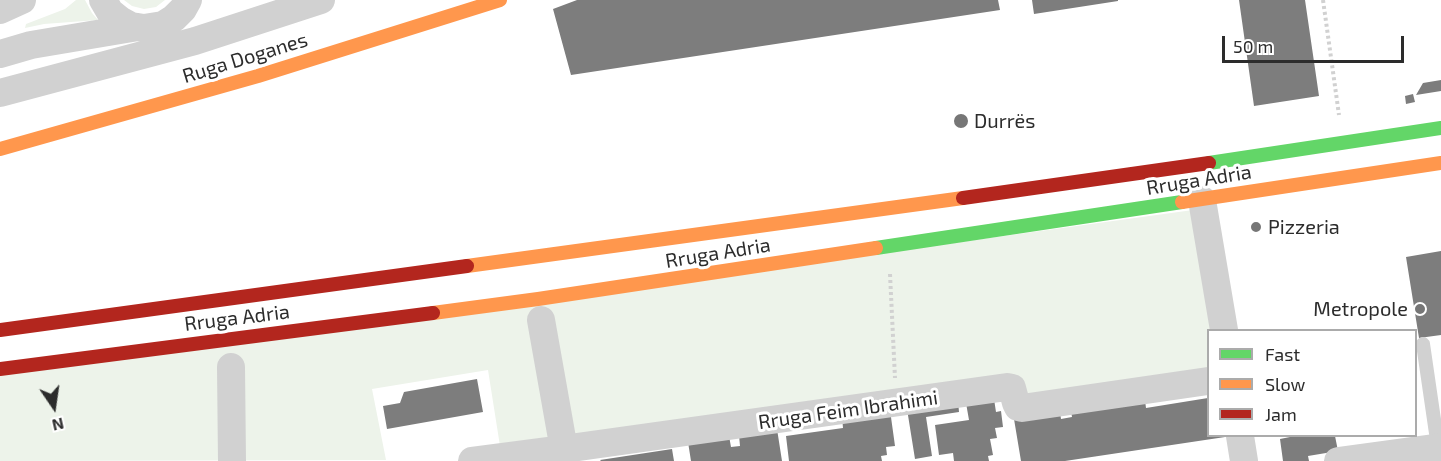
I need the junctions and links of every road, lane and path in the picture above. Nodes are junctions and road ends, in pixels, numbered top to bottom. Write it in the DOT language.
graph roads {
  1 [pos="22,0"];
  2 [pos="103,0"];
  3 [pos="188,0"];
  4 [pos="321,0"];
  5 [pos="500,0"];
  6 [pos="1323,0"];
  7 [pos="0,10"];
  8 [pos="148,26"];
  9 [pos="195,41"];
  10 [pos="0,54"];
  11 [pos="0,93"];
  12 [pos="1340,124"];
  13 [pos="1441,128"];
  14 [pos="0,149"];
  15 [pos="1441,163"];
  16 [pos="1202,200"];
  17 [pos="890,268"];
  18 [pos="541,320"];
  19 [pos="1224,329"];
  20 [pos="0,330"];
  21 [pos="1423,344"];
  22 [pos="231,366"];
  23 [pos="0,369"];
  24 [pos="1207,381"];
  25 [pos="896,403"];
  26 [pos="1240,437"];
  27 [pos="1439,447"];
  28 [pos="565,455"];
  29 [pos="232,461"];
  30 [pos="472,461"];
  31 [pos="1244,461"];
  32 [pos="1338,461"];
  1 -- 7 [label="street"];
  2 -- 8 [label="street"];
  3 -- 8 [label="street"];
  4 -- 9 [label="street"];
  5 -- 14 [label="main road, Ruga Doganes"];
  6 -- 12 [label="path"];
  8 -- 9 [label="street"];
  8 -- 10 [label="street"];
  9 -- 11 [label="street"];
  13 -- 20 [label="main road, Rruga Adria"];
  15 -- 16 [label="main road, Rruga Adria"];
  16 -- 19 [label="street"];
  16 -- 23 [label="main road, Rruga Adria"];
  17 -- 25 [label="path"];
  18 -- 28 [label="street"];
  21 -- 27 [label="lane"];
  22 -- 29 [label="street"];
  24 -- 25 [label="street, Rruga Feim Ibrahimi"];
  25 -- 28 [label="street, Rruga Feim Ibrahimi"];
  26 -- 31 [label="street"];
  27 -- 32 [label="street"];
  28 -- 30 [label="street, Rruga Feim Ibrahimi"];
}
